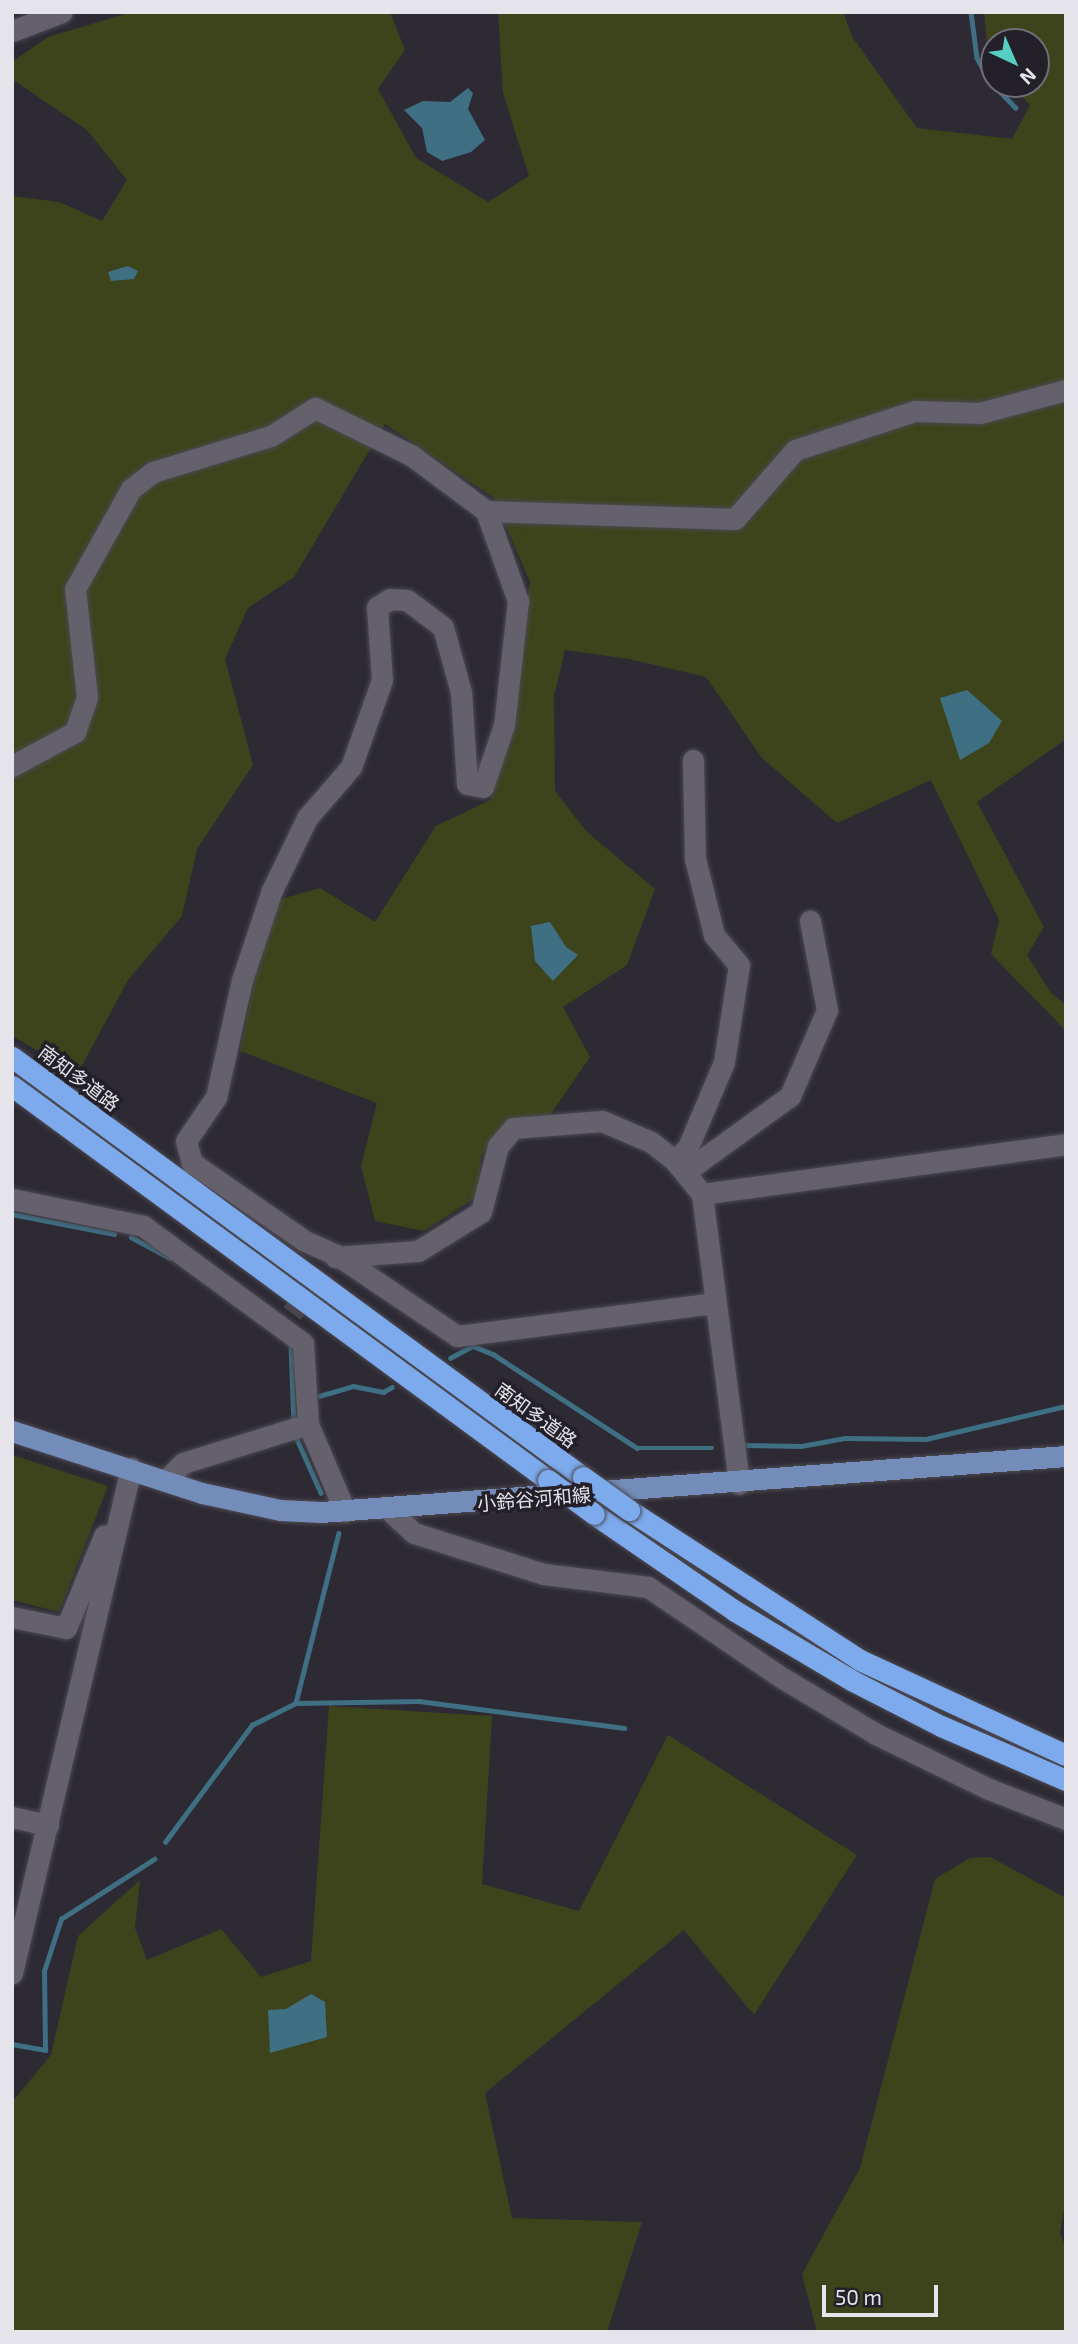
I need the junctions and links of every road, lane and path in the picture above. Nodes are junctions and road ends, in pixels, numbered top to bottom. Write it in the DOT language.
graph roads {
  1 [pos="62,12"];
  2 [pos="12,31"];
  3 [pos="1066,390"];
  4 [pos="486,511"];
  5 [pos="693,761"];
  6 [pos="12,766"];
  7 [pos="810,921"];
  8 [pos="12,1057"];
  9 [pos="12,1086"];
  10 [pos="1066,1144"];
  11 [pos="680,1166"];
  12 [pos="702,1194"];
  13 [pos="12,1199"];
  14 [pos="334,1258"];
  15 [pos="715,1303"];
  16 [pos="308,1424"];
  17 [pos="12,1431"];
  18 [pos="1066,1456"];
  19 [pos="129,1475"];
  20 [pos="166,1480"];
  21 [pos="739,1484"];
  22 [pos="388,1509"];
  23 [pos="345,1511"];
  24 [pos="12,1617"];
  25 [pos="1066,1755"];
  26 [pos="1066,1780"];
  27 [pos="12,1817"];
  28 [pos="1066,1819"];
  29 [pos="48,1825"];
  30 [pos="12,1973"];
  1 -- 2 [label="street"];
  3 -- 4 [label="street"];
  4 -- 6 [label="street"];
  4 -- 14 [label="street"];
  5 -- 11 [label="street"];
  7 -- 11 [label="street"];
  8 -- 25 [label="highway, 南知多道路, bridge"];
  9 -- 26 [label="highway, bridge"];
  10 -- 12 [label="street"];
  11 -- 12 [label="street"];
  11 -- 14 [label="street"];
  12 -- 15 [label="street"];
  13 -- 16 [label="street"];
  14 -- 15 [label="street"];
  15 -- 21 [label="street"];
  16 -- 20 [label="street"];
  16 -- 23 [label="street"];
  17 -- 19 [label="main road, 小鈴谷河和線"];
  18 -- 21 [label="main road, 小鈴谷河和線"];
  19 -- 20 [label="main road, 小鈴谷河和線"];
  19 -- 24 [label="street"];
  19 -- 29 [label="street"];
  20 -- 23 [label="main road, 小鈴谷河和線"];
  21 -- 22 [label="main road, 小鈴谷河和線"];
  22 -- 23 [label="main road, 小鈴谷河和線"];
  22 -- 28 [label="street"];
  27 -- 29 [label="street"];
  29 -- 30 [label="street"];
}
